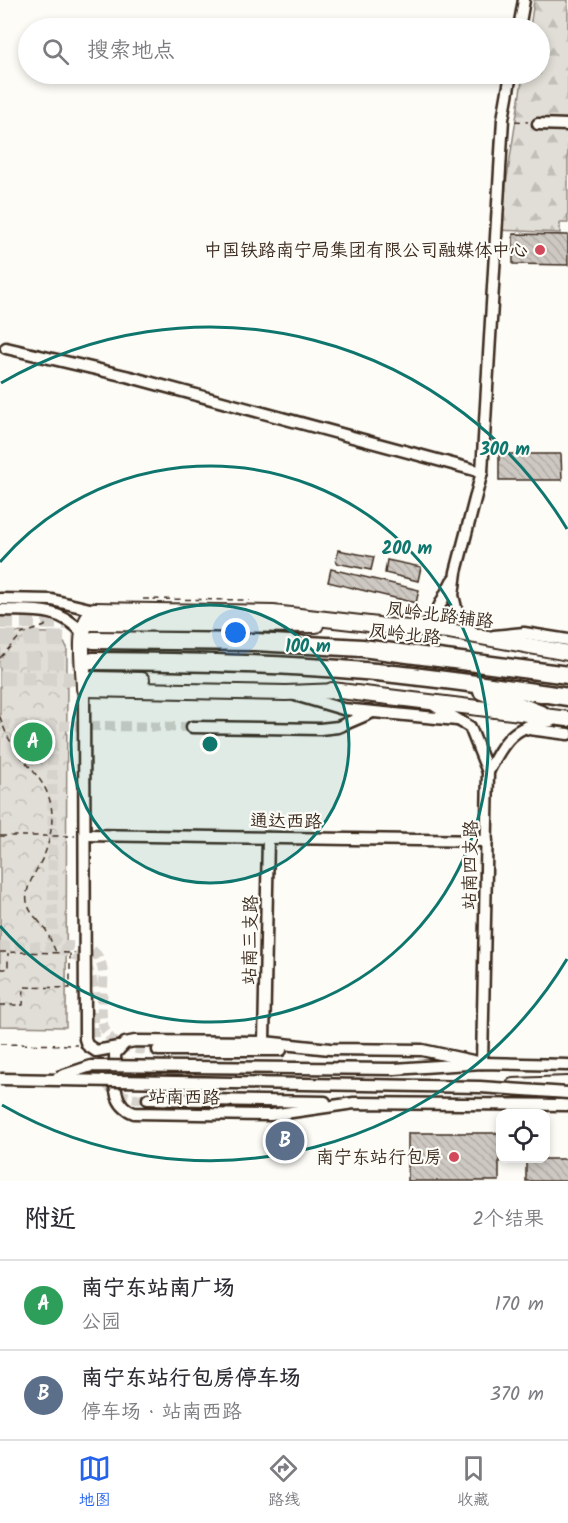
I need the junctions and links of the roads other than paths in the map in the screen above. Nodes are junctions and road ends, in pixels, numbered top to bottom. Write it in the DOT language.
graph roads {
  1 [pos="524,0"];
  2 [pos="521,18"];
  3 [pos="509,84"];
  4 [pos="503,119"];
  5 [pos="515,121"];
  6 [pos="538,124"];
  7 [pos="568,125"];
  8 [pos="6,348"];
  9 [pos="482,472"];
  10 [pos="456,572"];
  11 [pos="0,599"];
  12 [pos="0,610"];
  13 [pos="90,627"];
  14 [pos="423,628"];
  15 [pos="479,637"];
  16 [pos="568,640"];
  17 [pos="568,653"];
  18 [pos="93,661"];
  19 [pos="568,670"];
  20 [pos="541,671"];
  21 [pos="568,675"];
  22 [pos="453,680"];
  23 [pos="89,684"];
  24 [pos="340,691"];
  25 [pos="286,693"];
  26 [pos="568,697"];
  27 [pos="422,700"];
  28 [pos="373,712"];
  29 [pos="543,715"];
  30 [pos="568,719"];
  31 [pos="460,720"];
  32 [pos="192,728"];
  33 [pos="516,731"];
  34 [pos="568,734"];
  35 [pos="488,772"];
  36 [pos="85,835"];
  37 [pos="268,838"];
  38 [pos="487,841"];
  39 [pos="264,1042"];
  40 [pos="118,1047"];
  41 [pos="330,1049"];
  42 [pos="158,1050"];
  43 [pos="482,1063"];
  44 [pos="568,1065"];
  45 [pos="0,1079"];
  46 [pos="50,1080"];
  47 [pos="568,1084"];
  48 [pos="480,1087"];
  49 [pos="568,1093"];
  50 [pos="148,1099"];
  51 [pos="354,1103"];
  52 [pos="568,1105"];
  1 -- 2 [label="street"];
  3 -- 4 [label="street"];
  4 -- 5 [label="street"];
  4 -- 9 [label="street"];
  6 -- 7 [label="street"];
  8 -- 9 [label="street"];
  9 -- 10 [label="street"];
  10 -- 14 [label="street"];
  10 -- 15 [label="street"];
  11 -- 13 [label="street"];
  12 -- 13 [label="street"];
  13 -- 14 [label="main road, 凤岭北路辅路"];
  13 -- 20 [label="highway, 凤岭北路"];
  13 -- 23 [label="main road"];
  14 -- 15 [label="main road, 凤岭北路辅路"];
  15 -- 16 [label="street"];
  15 -- 17 [label="main road, 凤岭北路辅路"];
  18 -- 22 [label="highway"];
  19 -- 20 [label="highway"];
  20 -- 21 [label="highway, 凤岭北路"];
  22 -- 26 [label="highway"];
  22 -- 29 [label="highway"];
  23 -- 24 [label="main road"];
  23 -- 25 [label="main road"];
  23 -- 36 [label="street"];
  24 -- 25 [label="main road"];
  24 -- 27 [label="main road"];
  25 -- 28 [label="street"];
  27 -- 29 [label="main road"];
  27 -- 31 [label="street, 站南四支路"];
  28 -- 31 [label="street"];
  28 -- 32 [label="street"];
  29 -- 30 [label="main road"];
  30 -- 33 [label="street"];
  31 -- 35 [label="street, 站南四支路"];
  33 -- 34 [label="street"];
  33 -- 35 [label="street"];
  35 -- 38 [label="street, 站南四支路"];
  36 -- 37 [label="street, 通达西路"];
  36 -- 40 [label="street"];
  37 -- 38 [label="street, 通达西路"];
  37 -- 39 [label="street, 站南三支路"];
  38 -- 43 [label="street, 站南四支路"];
  39 -- 40 [label="street"];
  39 -- 41 [label="street"];
  40 -- 51 [label="street, 站南西路"];
  41 -- 42 [label="street"];
  41 -- 43 [label="street"];
  43 -- 44 [label="street"];
  43 -- 46 [label="street, bridge"];
  45 -- 46 [label="street, bridge"];
  46 -- 48 [label="street, bridge"];
  47 -- 48 [label="main road, bridge"];
  48 -- 49 [label="street, bridge"];
  50 -- 51 [label="street"];
  51 -- 52 [label="street, 站南西路"];
}
